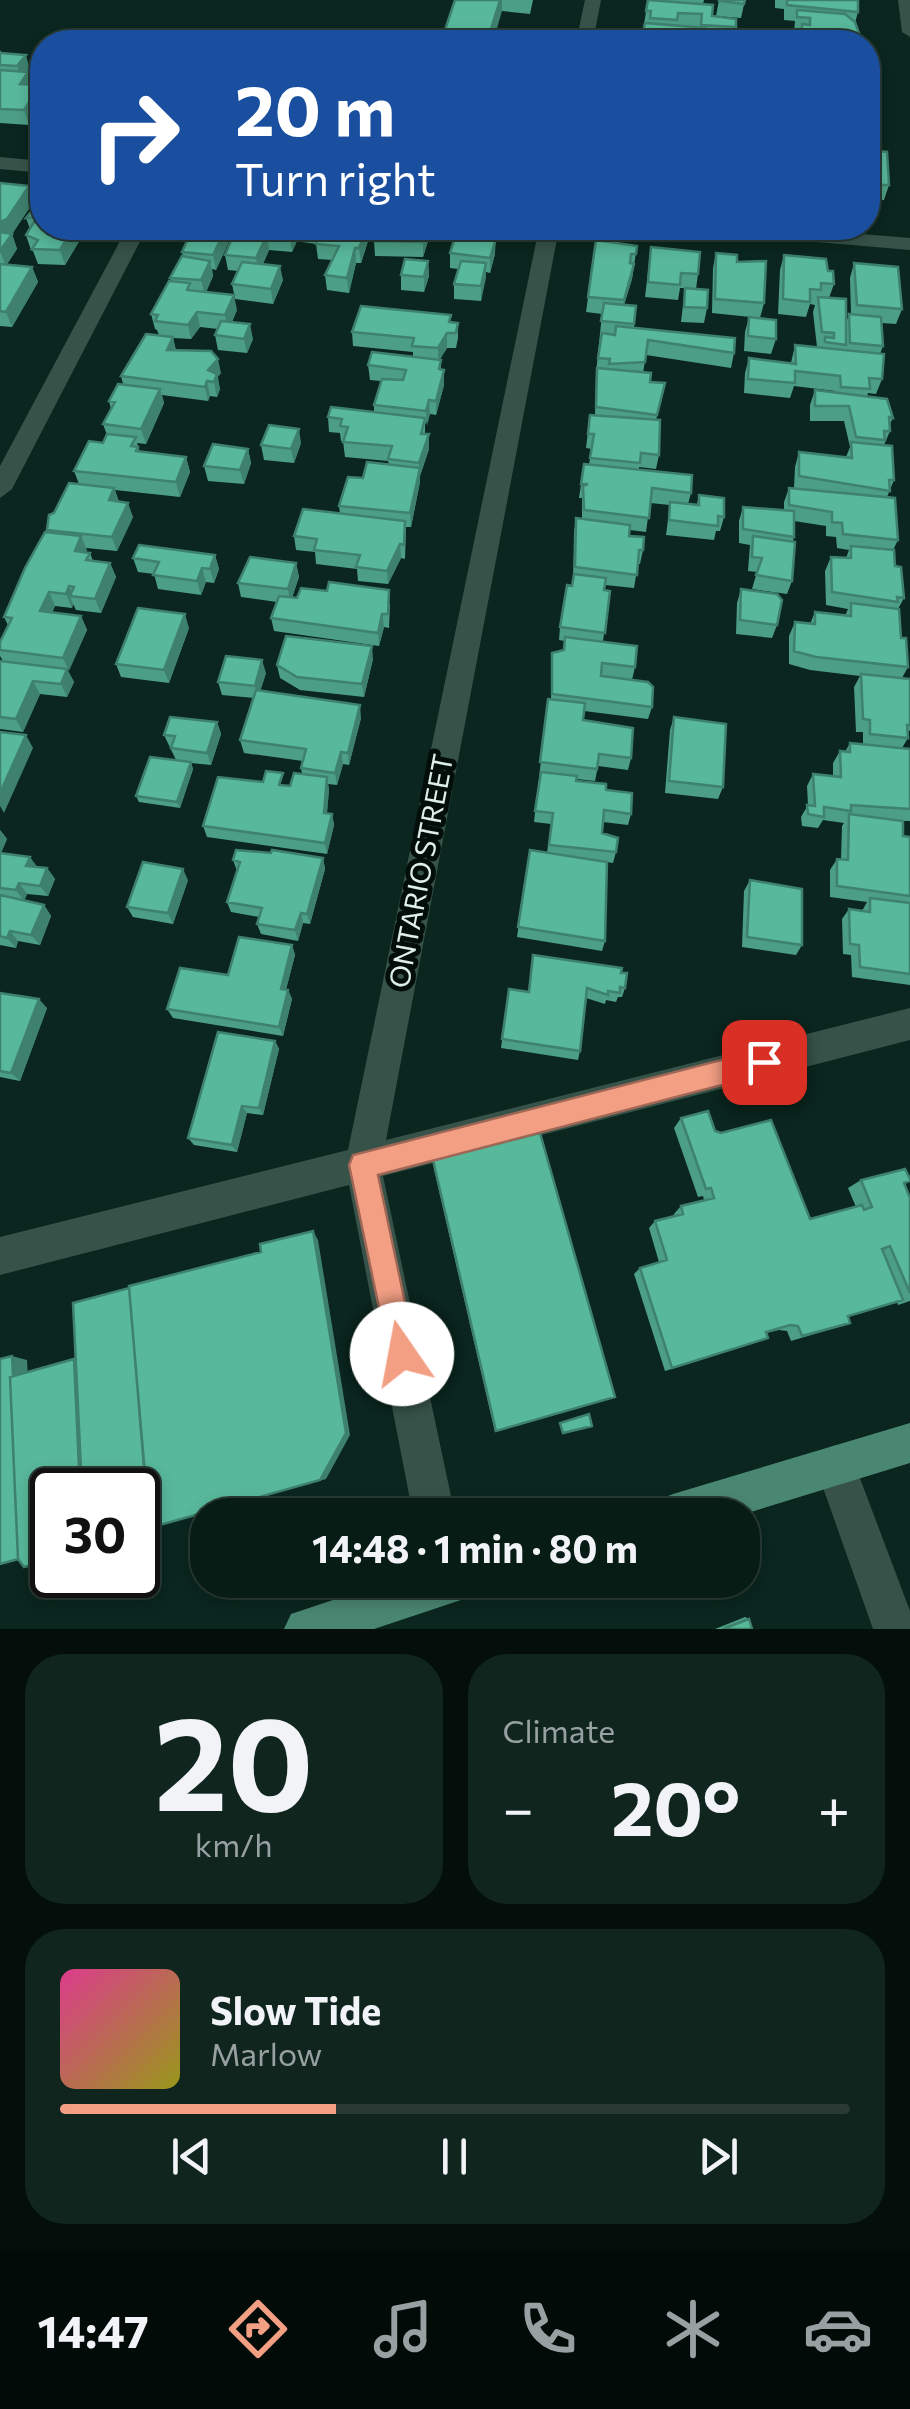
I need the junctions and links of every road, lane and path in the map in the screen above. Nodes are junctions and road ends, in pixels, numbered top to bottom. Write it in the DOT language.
graph roads {
  1 [pos="594,0"];
  2 [pos="906,0"];
  3 [pos="588,30"];
  4 [pos="910,32"];
  5 [pos="0,163"];
  6 [pos="30,166"];
  7 [pos="132,240"];
  8 [pos="546,240"];
  9 [pos="864,240"];
  10 [pos="910,244"];
  11 [pos="0,489"];
  12 [pos="910,1024"];
  13 [pos="362,1165"];
  14 [pos="0,1256"];
  15 [pos="910,1443"];
  16 [pos="835,1465"];
  17 [pos="431,1498"];
  18 [pos="728,1498"];
  19 [pos="400,1598"];
  20 [pos="306,1629"];
  21 [pos="895,1629"];
  1 -- 3 [label="street"];
  2 -- 4 [label="street"];
  5 -- 6 [label="street"];
  7 -- 11 [label="street"];
  8 -- 13 [label="street, ONTARIO STREET"];
  9 -- 10 [label="street"];
  12 -- 13 [label="street"];
  13 -- 14 [label="street"];
  13 -- 17 [label="street, ONTARIO STREET"];
  15 -- 16 [label="main road"];
  16 -- 18 [label="main road"];
  16 -- 21 [label="street"];
  19 -- 20 [label="main road"];
}
